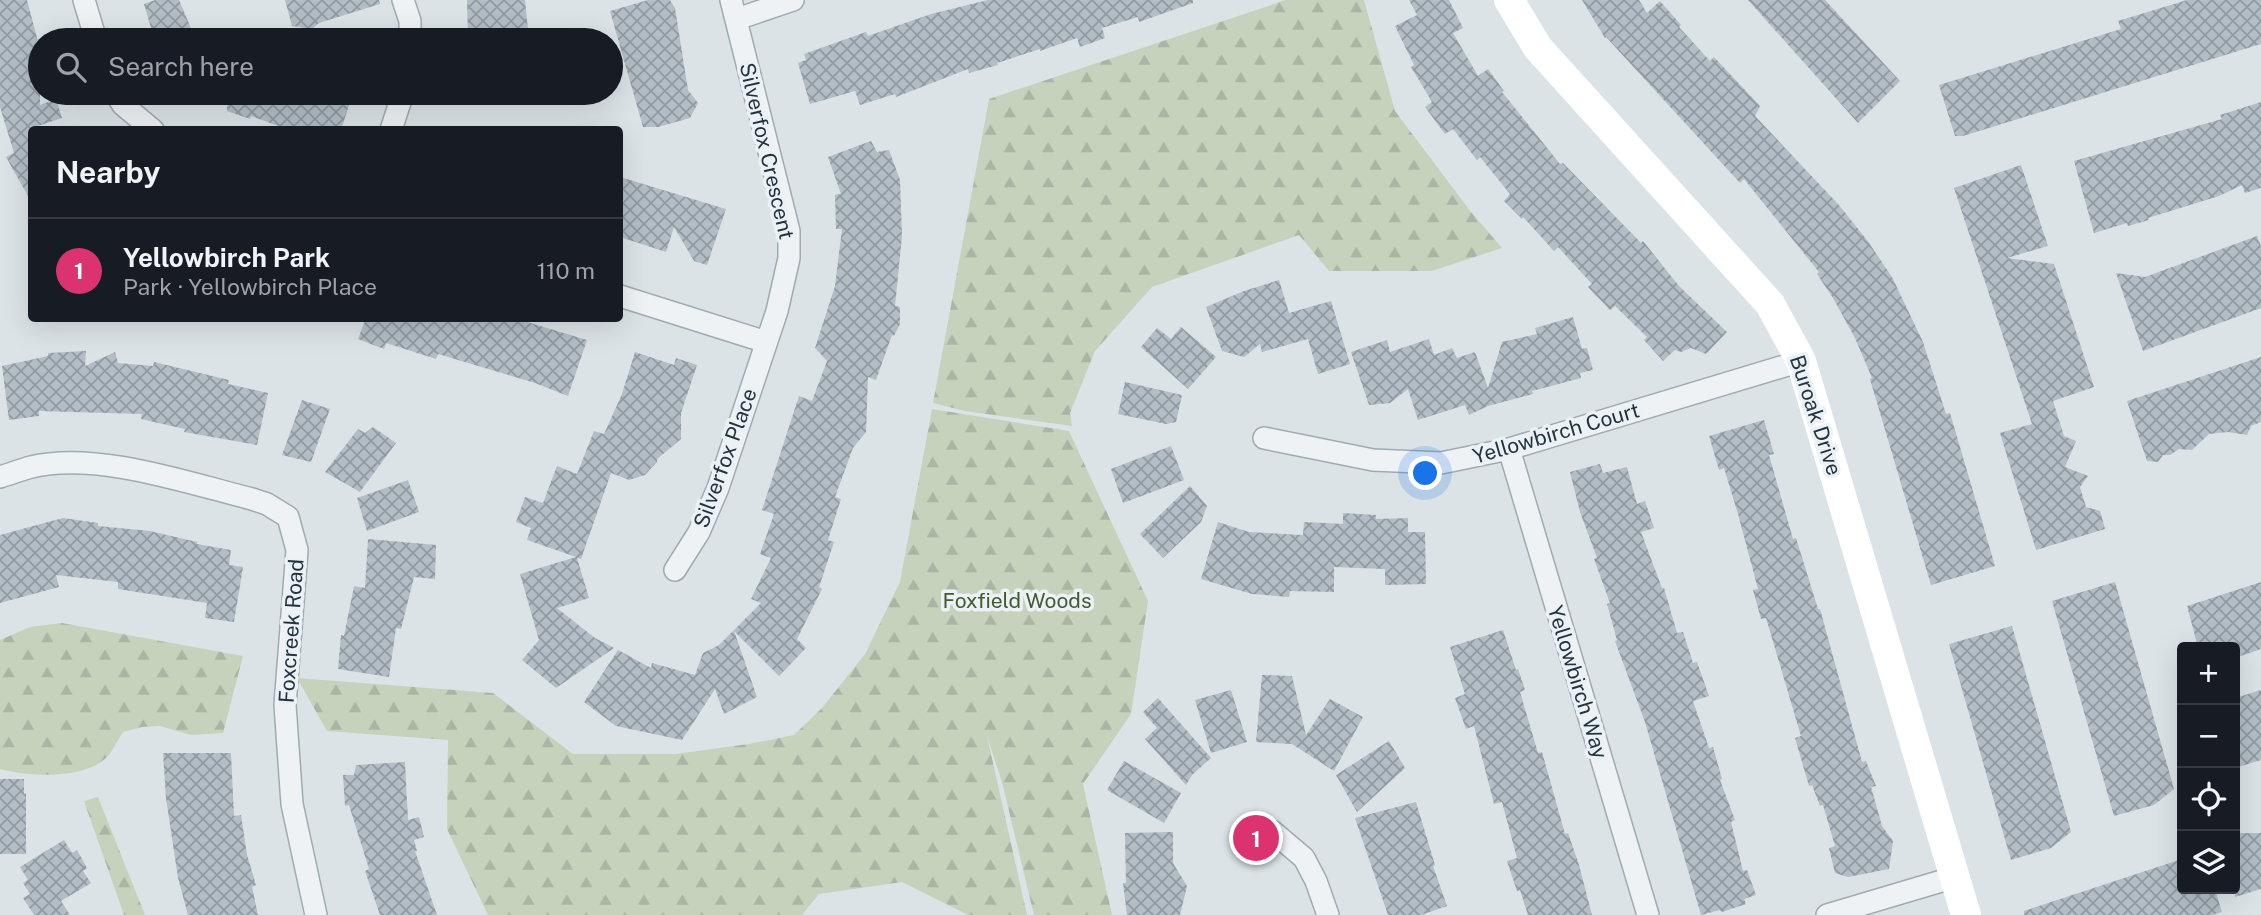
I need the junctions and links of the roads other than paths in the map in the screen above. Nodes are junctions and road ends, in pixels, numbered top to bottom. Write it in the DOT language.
graph roads {
  1 [pos="84,0"];
  2 [pos="403,0"];
  3 [pos="793,0"];
  4 [pos="1508,0"];
  5 [pos="734,9"];
  6 [pos="92,28"];
  7 [pos="410,28"];
  8 [pos="123,105"];
  9 [pos="399,105"];
  10 [pos="148,126"];
  11 [pos="392,126"];
  12 [pos="623,297"];
  13 [pos="766,342"];
  14 [pos="1801,361"];
  15 [pos="1264,438"];
  16 [pos="1509,449"];
  17 [pos="0,477"];
  18 [pos="675,570"];
  19 [pos="1272,831"];
  20 [pos="1955,877"];
  21 [pos="316,915"];
  22 [pos="1328,915"];
  23 [pos="1648,915"];
  24 [pos="1827,915"];
  25 [pos="1966,915"];
  1 -- 6 [label="street"];
  2 -- 7 [label="street"];
  3 -- 5 [label="street"];
  4 -- 14 [label="street, Buroak Drive"];
  5 -- 13 [label="street, Silverfox Crescent"];
  8 -- 10 [label="street"];
  9 -- 11 [label="street"];
  12 -- 13 [label="street"];
  13 -- 18 [label="street, Silverfox Place"];
  14 -- 16 [label="street, Yellowbirch Court"];
  14 -- 20 [label="street, Buroak Drive"];
  15 -- 16 [label="street, Yellowbirch Court"];
  16 -- 23 [label="street, Yellowbirch Way"];
  17 -- 21 [label="street, Foxcreek Road"];
  19 -- 22 [label="street"];
  20 -- 24 [label="street"];
  20 -- 25 [label="street, Buroak Drive"];
}
